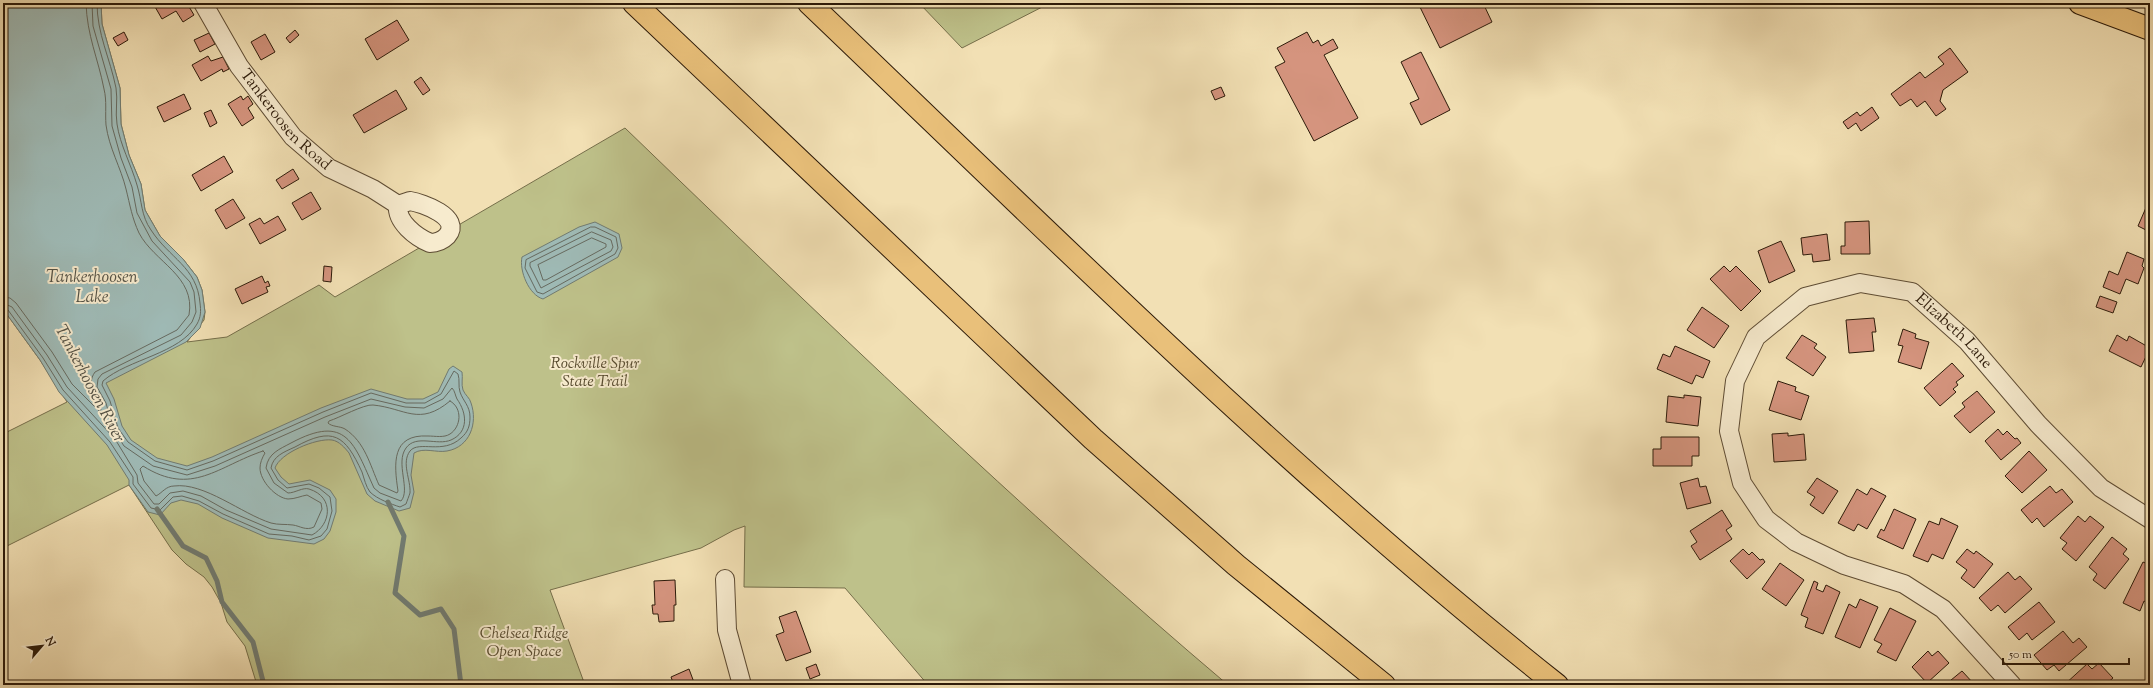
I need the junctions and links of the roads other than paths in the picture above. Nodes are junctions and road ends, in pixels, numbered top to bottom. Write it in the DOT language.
graph roads {
  1 [pos="203,3"];
  2 [pos="634,3"];
  3 [pos="809,3"];
  4 [pos="2080,3"];
  5 [pos="2150,29"];
  6 [pos="398,205"];
  7 [pos="2150,519"];
  8 [pos="725,579"];
  9 [pos="742,685"];
  10 [pos="1384,685"];
  11 [pos="1557,685"];
  12 [pos="2012,685"];
  1 -- 6 [label="street, Tankeroosen Road"];
  2 -- 10 [label="main road"];
  3 -- 11 [label="main road"];
  4 -- 5 [label="main road"];
  7 -- 12 [label="street, Elizabeth Lane"];
  8 -- 9 [label="street"];
}
